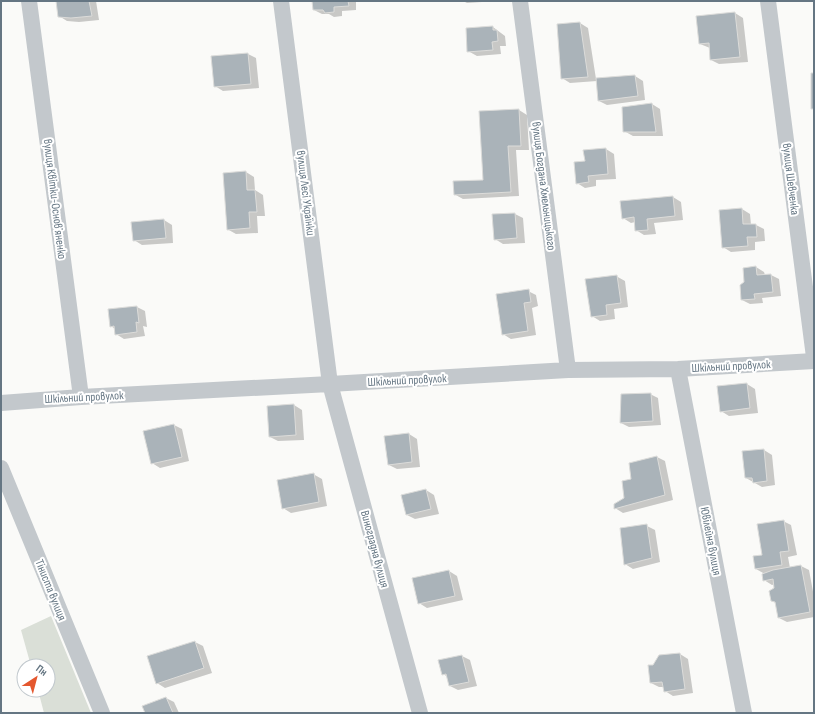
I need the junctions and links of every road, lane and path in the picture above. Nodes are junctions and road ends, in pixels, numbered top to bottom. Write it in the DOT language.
graph roads {
  1 [pos="29,1"];
  2 [pos="281,1"];
  3 [pos="520,1"];
  4 [pos="768,1"];
  5 [pos="814,357"];
  6 [pos="814,361"];
  7 [pos="678,369"];
  8 [pos="568,370"];
  9 [pos="330,384"];
  10 [pos="82,397"];
  11 [pos="1,403"];
  12 [pos="1,468"];
  13 [pos="102,713"];
  14 [pos="420,713"];
  15 [pos="744,713"];
  1 -- 10 [label="street, вулиця Квітки-Основʼяненко"];
  2 -- 9 [label="street, вулиця Лесі Українки"];
  3 -- 8 [label="street, вулиця Богдана Хмельницького"];
  4 -- 5 [label="street, вулиця Шевченка"];
  6 -- 7 [label="street, Шкільний провулок"];
  7 -- 8 [label="street, Шкільний провулок"];
  7 -- 15 [label="street, Ювілейна вулиця"];
  8 -- 9 [label="street, Шкільний провулок"];
  9 -- 10 [label="street, Шкільний провулок"];
  9 -- 14 [label="street, Виноградна вулиця"];
  10 -- 11 [label="street, Шкільний провулок"];
  12 -- 13 [label="street, Тіниста вулиця"];
}
